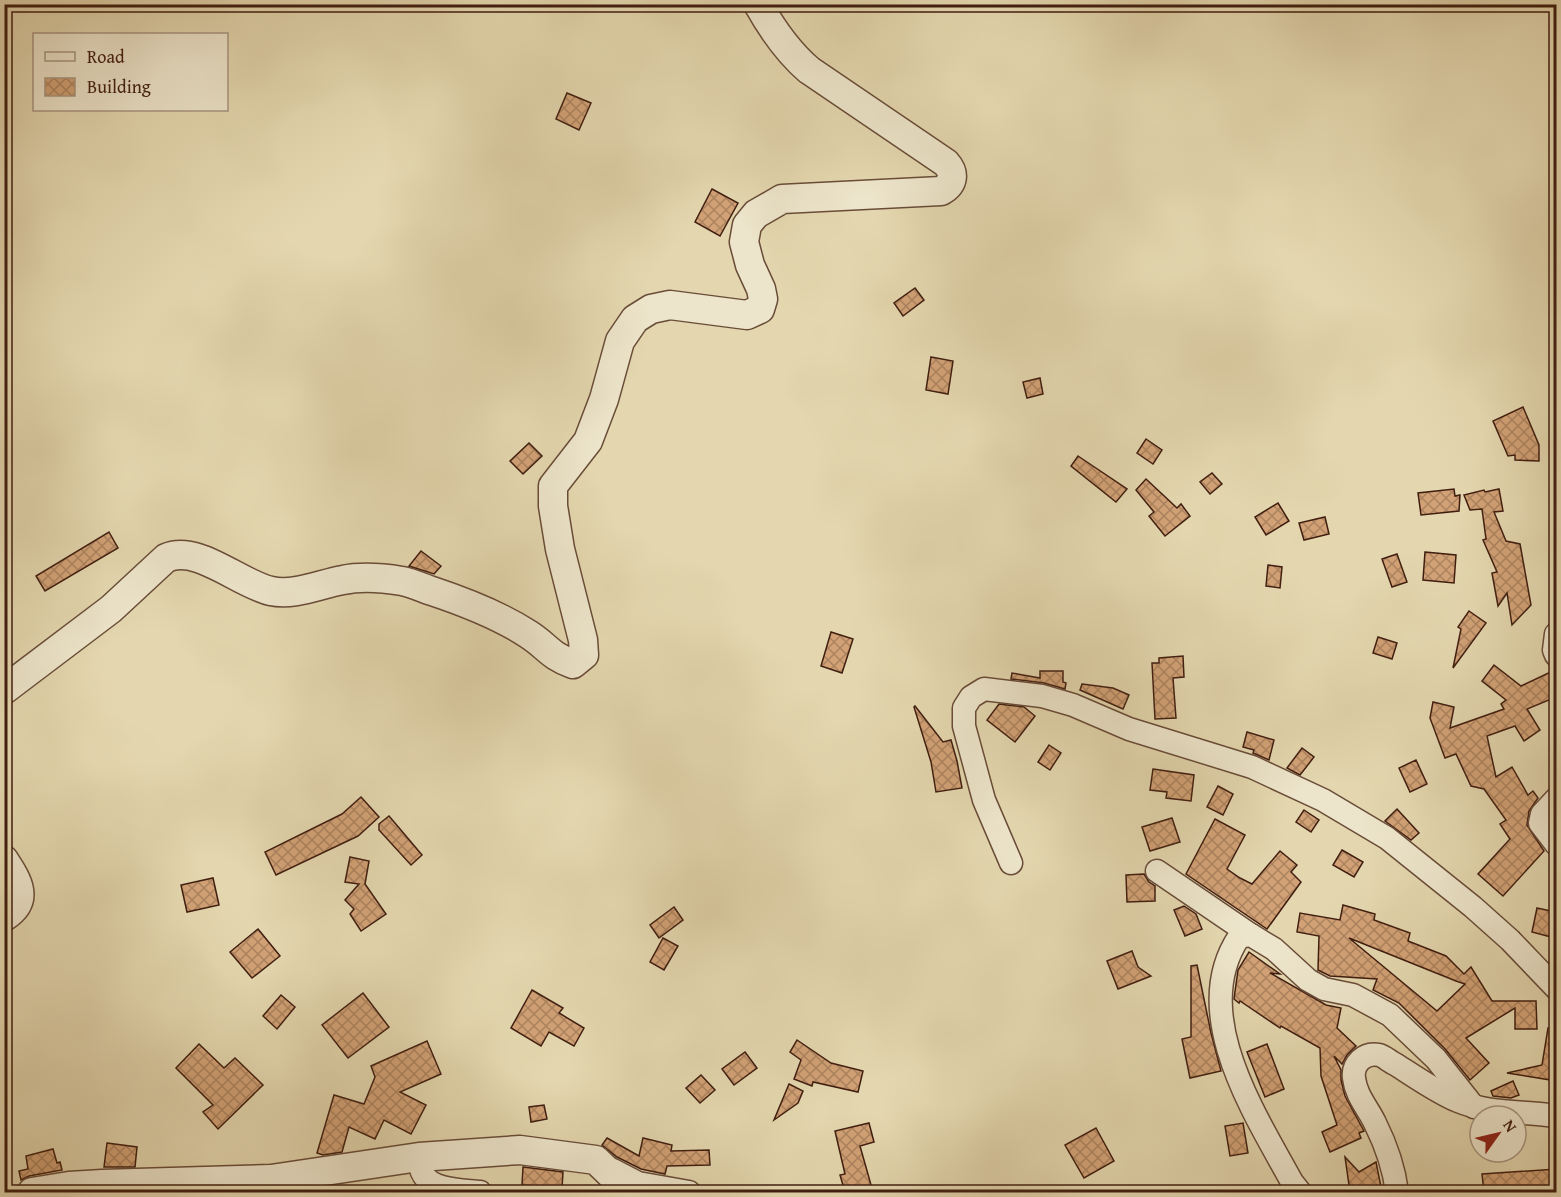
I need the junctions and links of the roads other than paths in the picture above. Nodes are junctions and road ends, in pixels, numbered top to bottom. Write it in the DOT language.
graph roads {
  1 [pos="758,4"];
  2 [pos="1557,634"];
  3 [pos="1557,655"];
  4 [pos="4,690"];
  5 [pos="1557,799"];
  6 [pos="1557,844"];
  7 [pos="4,860"];
  8 [pos="1011,864"];
  9 [pos="1157,871"];
  10 [pos="4,917"];
  11 [pos="1251,935"];
  12 [pos="1557,988"];
  13 [pos="1472,1104"];
  14 [pos="1468,1105"];
  15 [pos="1528,1114"];
  16 [pos="1557,1116"];
  17 [pos="419,1157"];
  18 [pos="596,1160"];
  19 [pos="32,1192"];
  20 [pos="480,1192"];
  21 [pos="629,1192"];
  22 [pos="689,1192"];
  23 [pos="1300,1192"];
  24 [pos="1396,1192"];
  1 -- 4 [label="street"];
  2 -- 3 [label="street"];
  5 -- 6 [label="street"];
  7 -- 10 [label="street"];
  8 -- 12 [label="street"];
  9 -- 11 [label="street"];
  11 -- 13 [label="street"];
  11 -- 23 [label="street"];
  14 -- 24 [label="street"];
  15 -- 16 [label="street"];
  17 -- 18 [label="street"];
  17 -- 19 [label="street"];
  17 -- 20 [label="street"];
  18 -- 21 [label="street"];
  18 -- 22 [label="street"];
}
